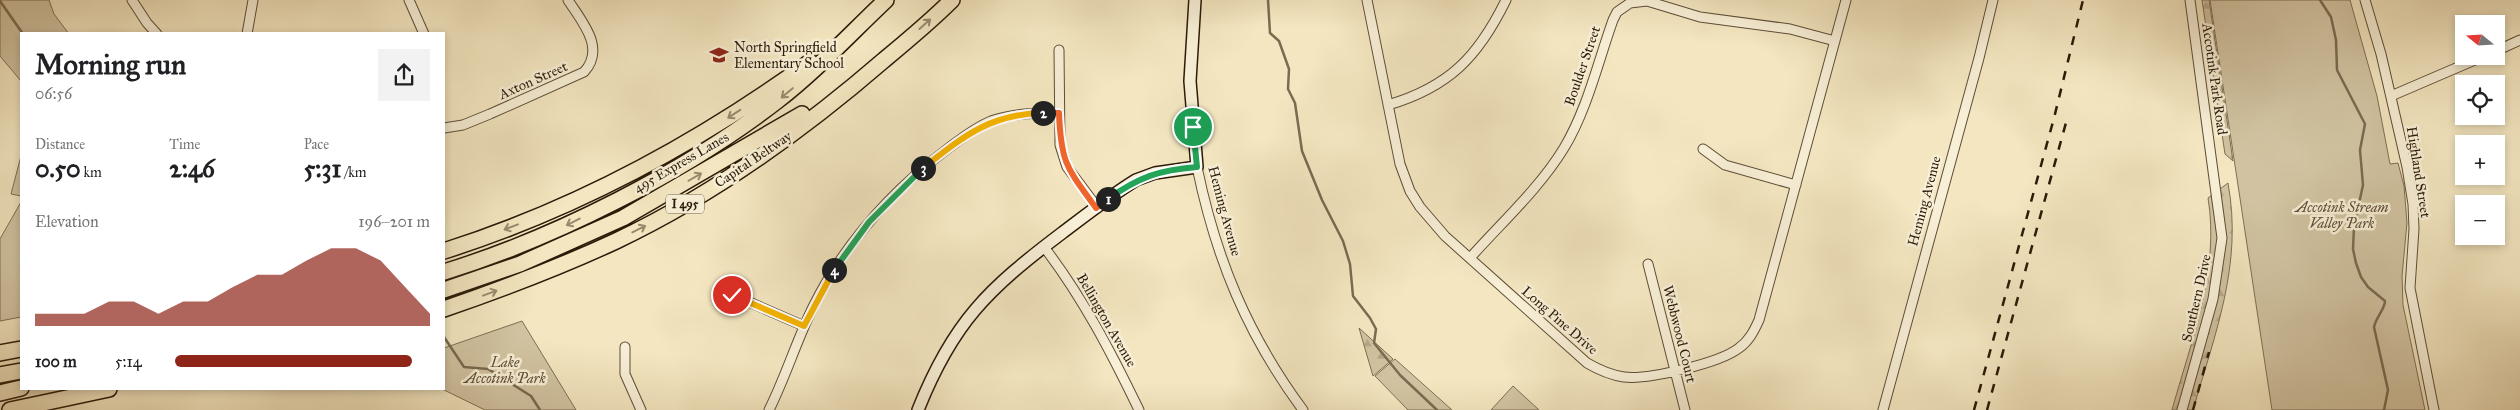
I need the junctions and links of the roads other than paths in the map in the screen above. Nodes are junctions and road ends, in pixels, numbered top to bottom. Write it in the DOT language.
graph roads {
  1 [pos="132,0"];
  2 [pos="253,0"];
  3 [pos="409,0"];
  4 [pos="568,0"];
  5 [pos="885,0"];
  6 [pos="952,0"];
  7 [pos="1195,0"];
  8 [pos="1367,0"];
  9 [pos="1506,0"];
  10 [pos="1846,0"];
  11 [pos="1993,0"];
  12 [pos="2190,0"];
  13 [pos="2365,0"];
  14 [pos="155,32"];
  15 [pos="247,32"];
  16 [pos="423,32"];
  17 [pos="2520,40"];
  18 [pos="1835,41"];
  19 [pos="2505,47"];
  20 [pos="898,48"];
  21 [pos="1059,50"];
  22 [pos="2463,65"];
  23 [pos="2391,96"];
  24 [pos="1388,105"];
  25 [pos="1059,113"];
  26 [pos="445,128"];
  27 [pos="1703,149"];
  28 [pos="2211,162"];
  29 [pos="1197,167"];
  30 [pos="1796,185"];
  31 [pos="1096,208"];
  32 [pos="1044,247"];
  33 [pos="445,251"];
  34 [pos="1470,258"];
  35 [pos="1648,264"];
  36 [pos="445,272"];
  37 [pos="445,290"];
  38 [pos="732,295"];
  39 [pos="445,309"];
  40 [pos="804,326"];
  41 [pos="20,343"];
  42 [pos="0,345"];
  43 [pos="625,347"];
  44 [pos="20,349"];
  45 [pos="0,354"];
  46 [pos="1675,370"];
  47 [pos="20,371"];
  48 [pos="0,375"];
  49 [pos="20,388"];
  50 [pos="103,390"];
  51 [pos="0,393"];
  52 [pos="10,410"];
  53 [pos="641,410"];
  54 [pos="769,410"];
  55 [pos="918,410"];
  56 [pos="1139,410"];
  57 [pos="1302,410"];
  58 [pos="1685,410"];
  59 [pos="1883,410"];
  60 [pos="2182,410"];
  61 [pos="2434,410"];
  1 -- 14 [label="street"];
  2 -- 15 [label="street"];
  3 -- 16 [label="street"];
  4 -- 26 [label="street, Axton Street"];
  5 -- 33 [label="highway, I 495, one-way"];
  5 -- 36 [label="highway, 495 Express Lanes / I 495, one-way"];
  20 -- 6 [label="highway, Capital Beltway / I 495, one-way"];
  7 -- 29 [label="street, Heming Avenue"];
  8 -- 24 [label="street, Long Pine Drive"];
  9 -- 24 [label="street"];
  10 -- 18 [label="street, Long Pine Drive"];
  11 -- 59 [label="street, Heming Avenue"];
  12 -- 28 [label="street, Accotink Park Road"];
  13 -- 23 [label="street, Highland Street"];
  17 -- 19 [label="street"];
  18 -- 30 [label="street, Long Pine Drive"];
  18 -- 34 [label="street, Boulder Street"];
  37 -- 20 [label="highway, 495 Express Lanes / I 495, one-way"];
  39 -- 20 [label="highway, Capital Beltway / I 495, one-way"];
  21 -- 25 [label="street"];
  22 -- 23 [label="street"];
  23 -- 61 [label="street, Highland Street"];
  24 -- 34 [label="street, Long Pine Drive"];
  25 -- 31 [label="street"];
  25 -- 40 [label="street"];
  27 -- 30 [label="street"];
  28 -- 60 [label="street, Southern Drive"];
  29 -- 31 [label="street"];
  29 -- 57 [label="street, Heming Avenue"];
  30 -- 46 [label="street, Long Pine Drive"];
  31 -- 32 [label="street"];
  32 -- 55 [label="street"];
  32 -- 56 [label="street, Bellington Avenue"];
  34 -- 46 [label="street, Long Pine Drive"];
  35 -- 46 [label="street, Webbwood Court"];
  38 -- 40 [label="street"];
  40 -- 54 [label="street"];
  41 -- 42 [label="highway"];
  43 -- 53 [label="street"];
  44 -- 45 [label="highway"];
  46 -- 58 [label="street, Webbwood Court"];
  47 -- 48 [label="highway"];
  49 -- 51 [label="highway"];
  50 -- 52 [label="highway"];
}
